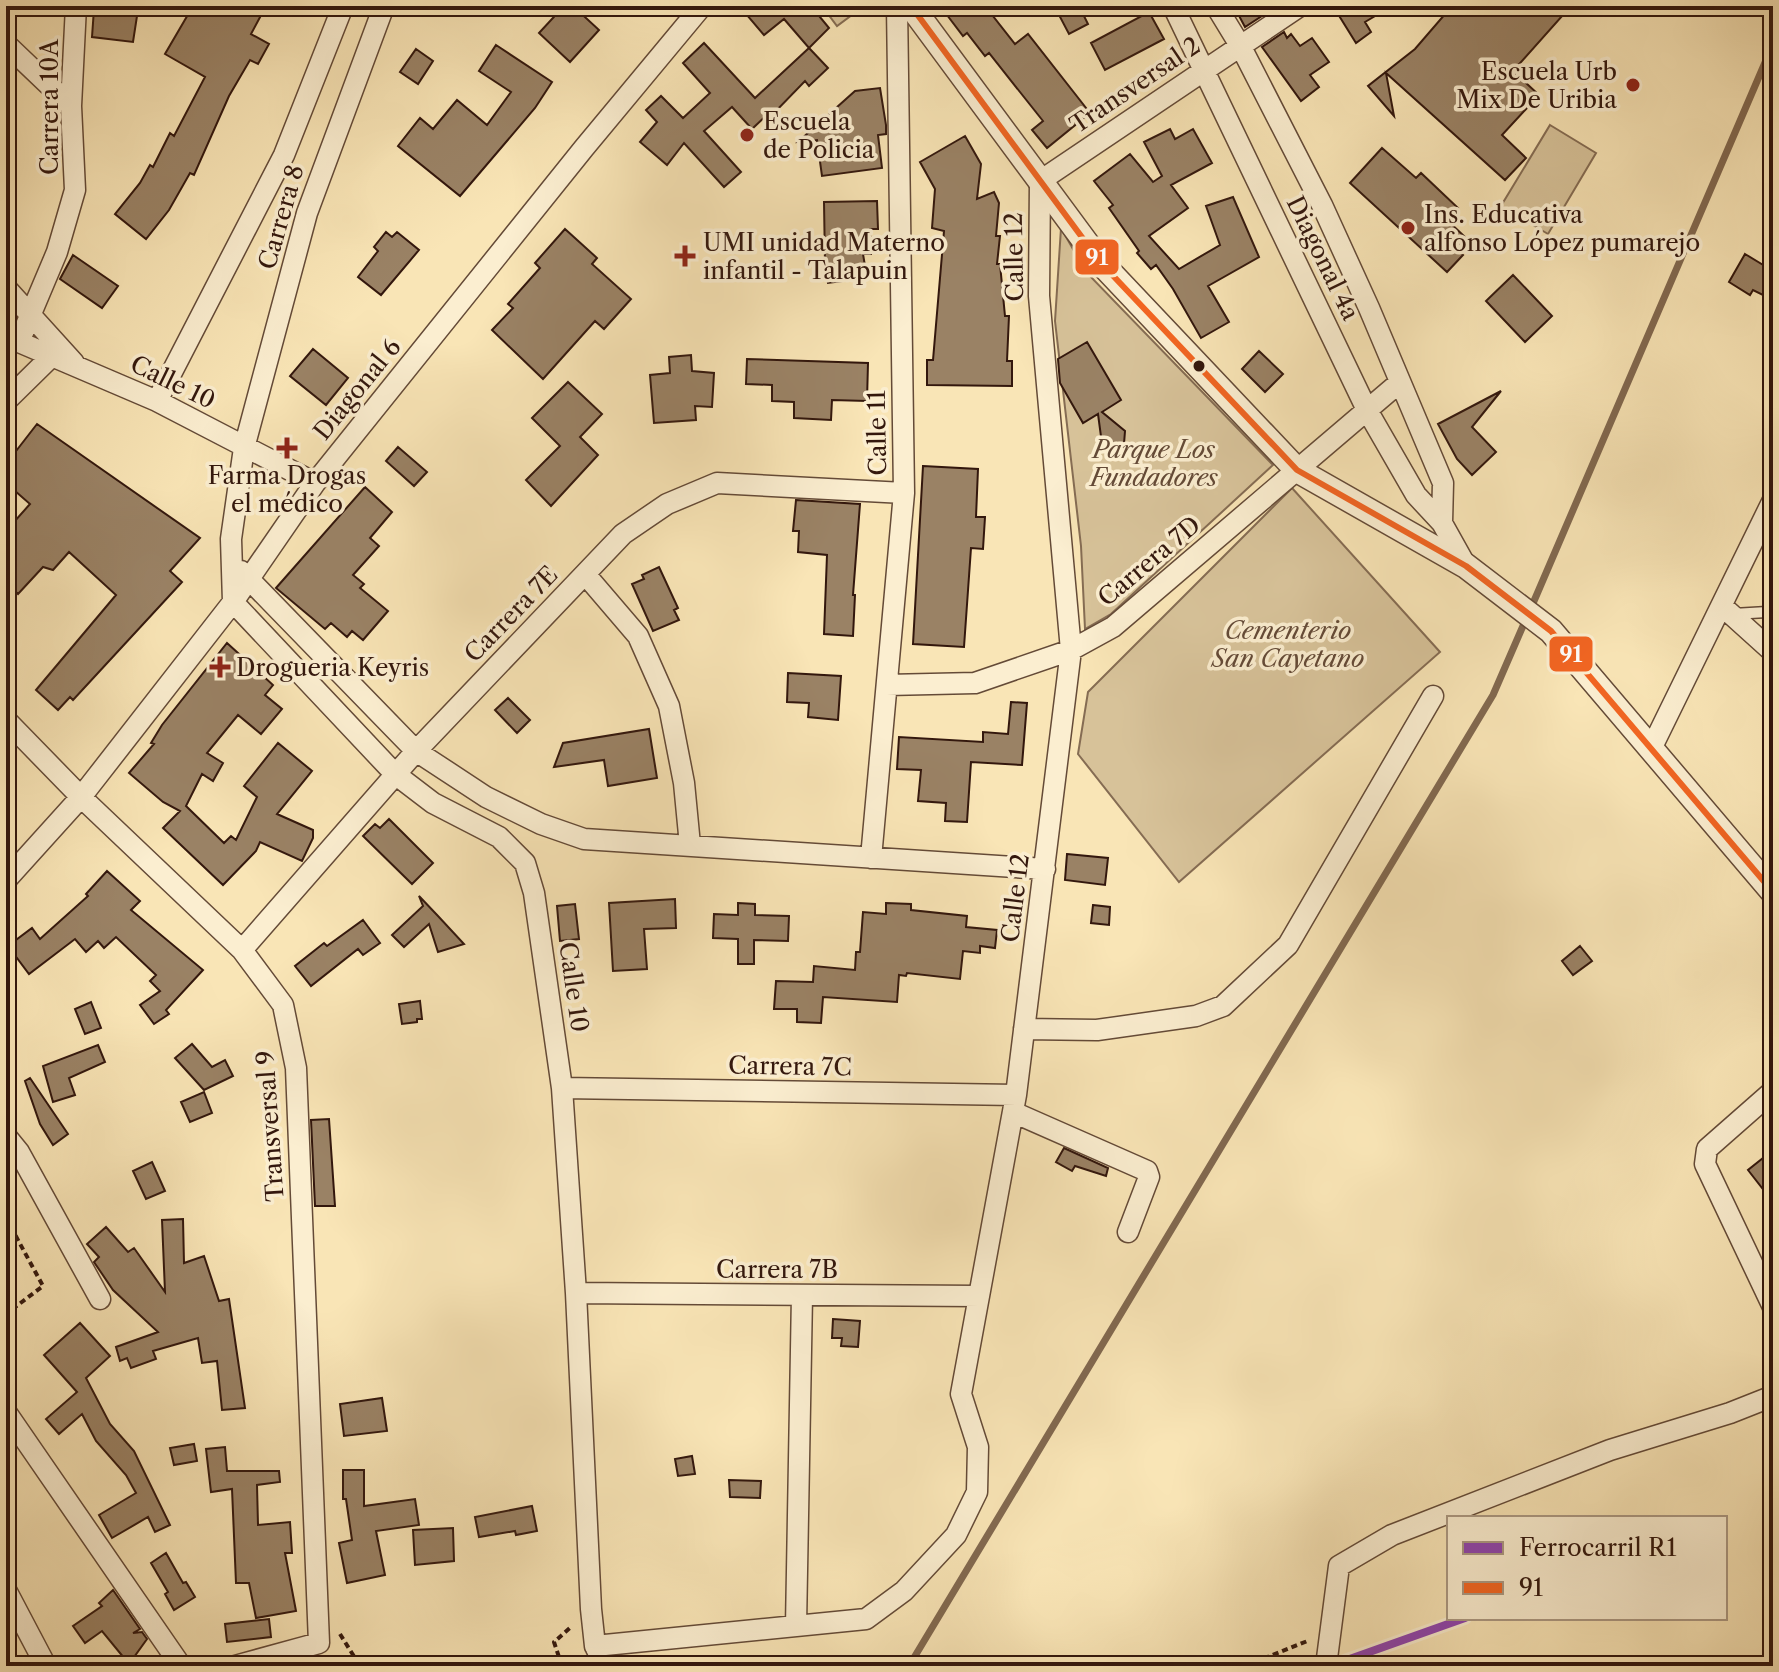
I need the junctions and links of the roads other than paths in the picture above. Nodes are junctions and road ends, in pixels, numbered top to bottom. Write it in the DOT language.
graph roads {
  1 [pos="76,6"];
  2 [pos="343,6"];
  3 [pos="384,6"];
  4 [pos="702,6"];
  5 [pos="897,6"];
  6 [pos="911,6"];
  7 [pos="1173,6"];
  8 [pos="1216,6"];
  9 [pos="1300,6"];
  10 [pos="6,44"];
  11 [pos="1241,47"];
  12 [pos="1204,70"];
  13 [pos="71,106"];
  14 [pos="1040,181"];
  15 [pos="6,288"];
  16 [pos="31,314"];
  17 [pos="12,335"];
  18 [pos="57,352"];
  19 [pos="1400,382"];
  20 [pos="6,401"];
  21 [pos="157,401"];
  22 [pos="1367,410"];
  23 [pos="244,448"];
  24 [pos="1297,470"];
  25 [pos="315,483"];
  26 [pos="904,493"];
  27 [pos="1773,500"];
  28 [pos="1442,523"];
  29 [pos="232,564"];
  30 [pos="1466,566"];
  31 [pos="585,574"];
  32 [pos="250,578"];
  33 [pos="233,602"];
  34 [pos="1727,610"];
  35 [pos="1767,612"];
  36 [pos="1071,650"];
  37 [pos="1773,652"];
  38 [pos="887,685"];
  39 [pos="1433,696"];
  40 [pos="6,720"];
  41 [pos="1651,749"];
  42 [pos="416,751"];
  43 [pos="395,774"];
  44 [pos="81,797"];
  45 [pos="690,845"];
  46 [pos="871,858"];
  47 [pos="1045,869"];
  48 [pos="6,880"];
  49 [pos="1773,892"];
  50 [pos="242,950"];
  51 [pos="1024,1029"];
  52 [pos="562,1088"];
  53 [pos="1773,1091"];
  54 [pos="1015,1104"];
  55 [pos="6,1136"];
  56 [pos="1128,1232"];
  57 [pos="576,1293"];
  58 [pos="802,1295"];
  59 [pos="978,1296"];
  60 [pos="100,1299"];
  61 [pos="1773,1307"];
  62 [pos="1773,1396"];
  63 [pos="6,1412"];
  64 [pos="6,1590"];
  65 [pos="796,1626"];
  66 [pos="595,1646"];
  67 [pos="46,1666"];
  68 [pos="181,1666"];
  69 [pos="235,1666"];
  70 [pos="605,1666"];
  71 [pos="1326,1666"];
  1 -- 13 [label="street, Carrera 10A"];
  2 -- 21 [label="street, Carrera 8"];
  3 -- 23 [label="street, Carrera 8"];
  4 -- 25 [label="street, Diagonal 6"];
  5 -- 26 [label="street, Calle 11"];
  6 -- 14 [label="street"];
  7 -- 12 [label="street, Diagonal 4a"];
  8 -- 11 [label="street, Diagonal 4a"];
  9 -- 11 [label="street, Transversal 2"];
  10 -- 13 [label="street"];
  11 -- 12 [label="street, Transversal 2"];
  11 -- 19 [label="street, Diagonal 4a"];
  12 -- 14 [label="street, Transversal 2"];
  12 -- 22 [label="street, Diagonal 4a"];
  13 -- 16 [label="street, Carrera 10A"];
  14 -- 24 [label="street"];
  14 -- 36 [label="street, Calle 12"];
  15 -- 16 [label="street, Calle 10"];
  16 -- 17 [label="street, Carrera 10A"];
  16 -- 18 [label="street, Calle 10"];
  17 -- 18 [label="street, Calle 10"];
  18 -- 20 [label="street"];
  18 -- 21 [label="street, Calle 10"];
  19 -- 22 [label="street, Carrera 7D"];
  19 -- 28 [label="street, Diagonal 4a"];
  21 -- 23 [label="street, Calle 10"];
  22 -- 24 [label="street, Carrera 7D"];
  22 -- 28 [label="street, Diagonal 4a"];
  23 -- 25 [label="street, Calle 10"];
  23 -- 29 [label="street"];
  24 -- 30 [label="street"];
  24 -- 36 [label="street, Carrera 7D"];
  25 -- 32 [label="street, Diagonal 6"];
  26 -- 31 [label="street, Carrera 7E"];
  26 -- 38 [label="street, Calle 11"];
  27 -- 34 [label="street"];
  28 -- 30 [label="street, Diagonal 4a"];
  29 -- 32 [label="street"];
  29 -- 33 [label="street"];
  30 -- 41 [label="street"];
  31 -- 42 [label="street, Carrera 7E"];
  31 -- 45 [label="street"];
  32 -- 33 [label="street, Diagonal 6"];
  32 -- 42 [label="street"];
  33 -- 43 [label="street, Calle 10"];
  33 -- 44 [label="street, Diagonal 6"];
  34 -- 35 [label="lane"];
  34 -- 37 [label="street"];
  34 -- 41 [label="street"];
  36 -- 38 [label="street, Carrera 7D"];
  36 -- 47 [label="street, Calle 12"];
  38 -- 46 [label="street, Calle 11"];
  39 -- 51 [label="street"];
  40 -- 44 [label="street, Transversal 9"];
  41 -- 49 [label="street"];
  42 -- 43 [label="street, Carrera 7E"];
  42 -- 45 [label="street"];
  43 -- 50 [label="street, Carrera 7E"];
  43 -- 52 [label="street, Calle 10"];
  44 -- 48 [label="street, Diagonal 6"];
  44 -- 50 [label="street, Transversal 9"];
  45 -- 46 [label="street"];
  46 -- 47 [label="street"];
  47 -- 51 [label="street, Calle 12"];
  50 -- 69 [label="street, Transversal 9"];
  51 -- 54 [label="street, Calle 12"];
  52 -- 54 [label="street, Carrera 7C"];
  52 -- 57 [label="street, Calle 10"];
  53 -- 61 [label="street"];
  54 -- 56 [label="street, Carrera 7C"];
  54 -- 59 [label="street, Calle 12"];
  55 -- 60 [label="street"];
  57 -- 58 [label="street, Carrera 7B"];
  57 -- 66 [label="street, Calle 10"];
  58 -- 59 [label="street, Carrera 7B"];
  58 -- 65 [label="street"];
  59 -- 65 [label="street, Calle 12"];
  62 -- 71 [label="street"];
  63 -- 68 [label="street"];
  64 -- 67 [label="street"];
  65 -- 66 [label="street, Calle 12"];
  66 -- 70 [label="street, Calle 10"];
}
